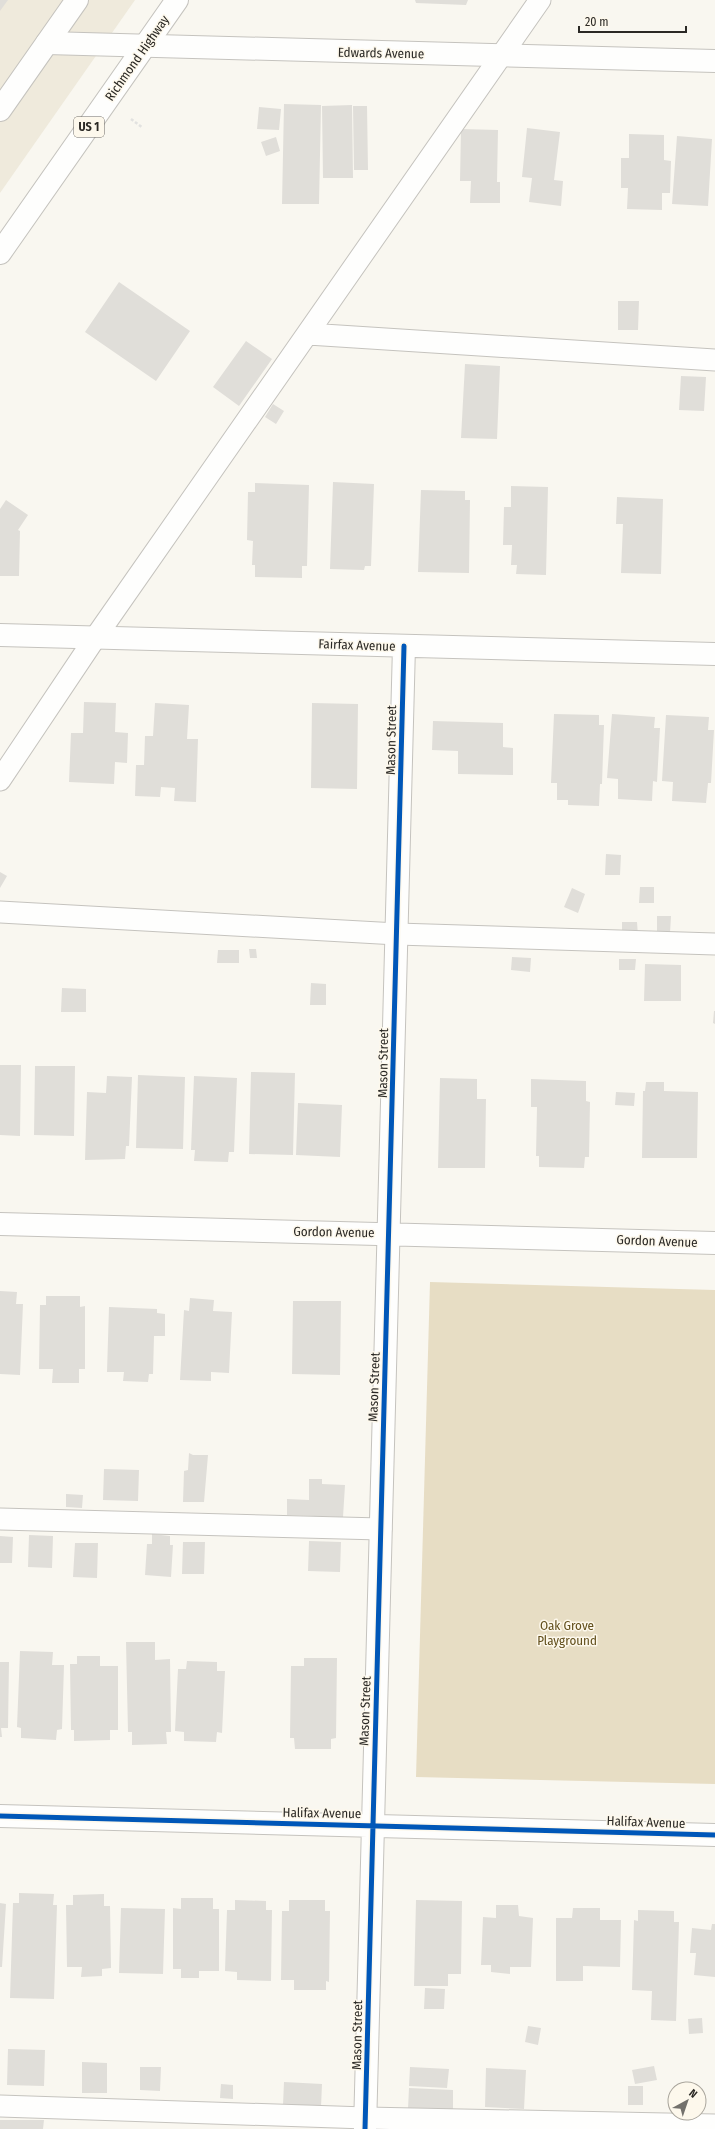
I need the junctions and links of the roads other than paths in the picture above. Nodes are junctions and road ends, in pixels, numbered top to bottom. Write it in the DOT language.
graph roads {
  1 [pos="77,0"];
  2 [pos="177,0"];
  3 [pos="540,0"];
  4 [pos="47,43"];
  5 [pos="146,47"];
  6 [pos="502,56"];
  7 [pos="715,61"];
  8 [pos="0,110"];
  9 [pos="0,252"];
  10 [pos="308,334"];
  11 [pos="715,360"];
  12 [pos="0,635"];
  13 [pos="95,638"];
  14 [pos="404,646"];
  15 [pos="715,654"];
  16 [pos="0,780"];
  17 [pos="0,912"];
  18 [pos="397,934"];
  19 [pos="715,944"];
  20 [pos="0,1224"];
  21 [pos="390,1233"];
  22 [pos="715,1243"];
  23 [pos="0,1519"];
  24 [pos="381,1529"];
  25 [pos="0,1816"];
  26 [pos="373,1825"];
  27 [pos="715,1834"];
  28 [pos="0,2106"];
  29 [pos="365,2123"];
  30 [pos="715,2125"];
  1 -- 4 [label="street"];
  2 -- 5 [label="street, Richmond Highway / US 1"];
  3 -- 6 [label="lane"];
  4 -- 5 [label="street, Edwards Avenue"];
  4 -- 8 [label="street"];
  5 -- 6 [label="street, Edwards Avenue"];
  5 -- 9 [label="street, Richmond Highway / US 1"];
  6 -- 7 [label="street, Edwards Avenue"];
  6 -- 10 [label="lane"];
  10 -- 11 [label="lane"];
  10 -- 13 [label="lane"];
  12 -- 13 [label="street, Fairfax Avenue"];
  13 -- 14 [label="street, Fairfax Avenue"];
  13 -- 16 [label="lane"];
  14 -- 15 [label="street, Fairfax Avenue"];
  14 -- 18 [label="street, Mason Street"];
  17 -- 18 [label="lane"];
  18 -- 19 [label="lane"];
  18 -- 21 [label="street, Mason Street"];
  20 -- 21 [label="street, Gordon Avenue"];
  21 -- 22 [label="street, Gordon Avenue"];
  21 -- 24 [label="street, Mason Street"];
  23 -- 24 [label="lane"];
  24 -- 26 [label="street, Mason Street"];
  25 -- 26 [label="street, Halifax Avenue"];
  26 -- 27 [label="street, Halifax Avenue"];
  26 -- 29 [label="street, Mason Street"];
  28 -- 29 [label="lane"];
  29 -- 30 [label="lane"];
}
